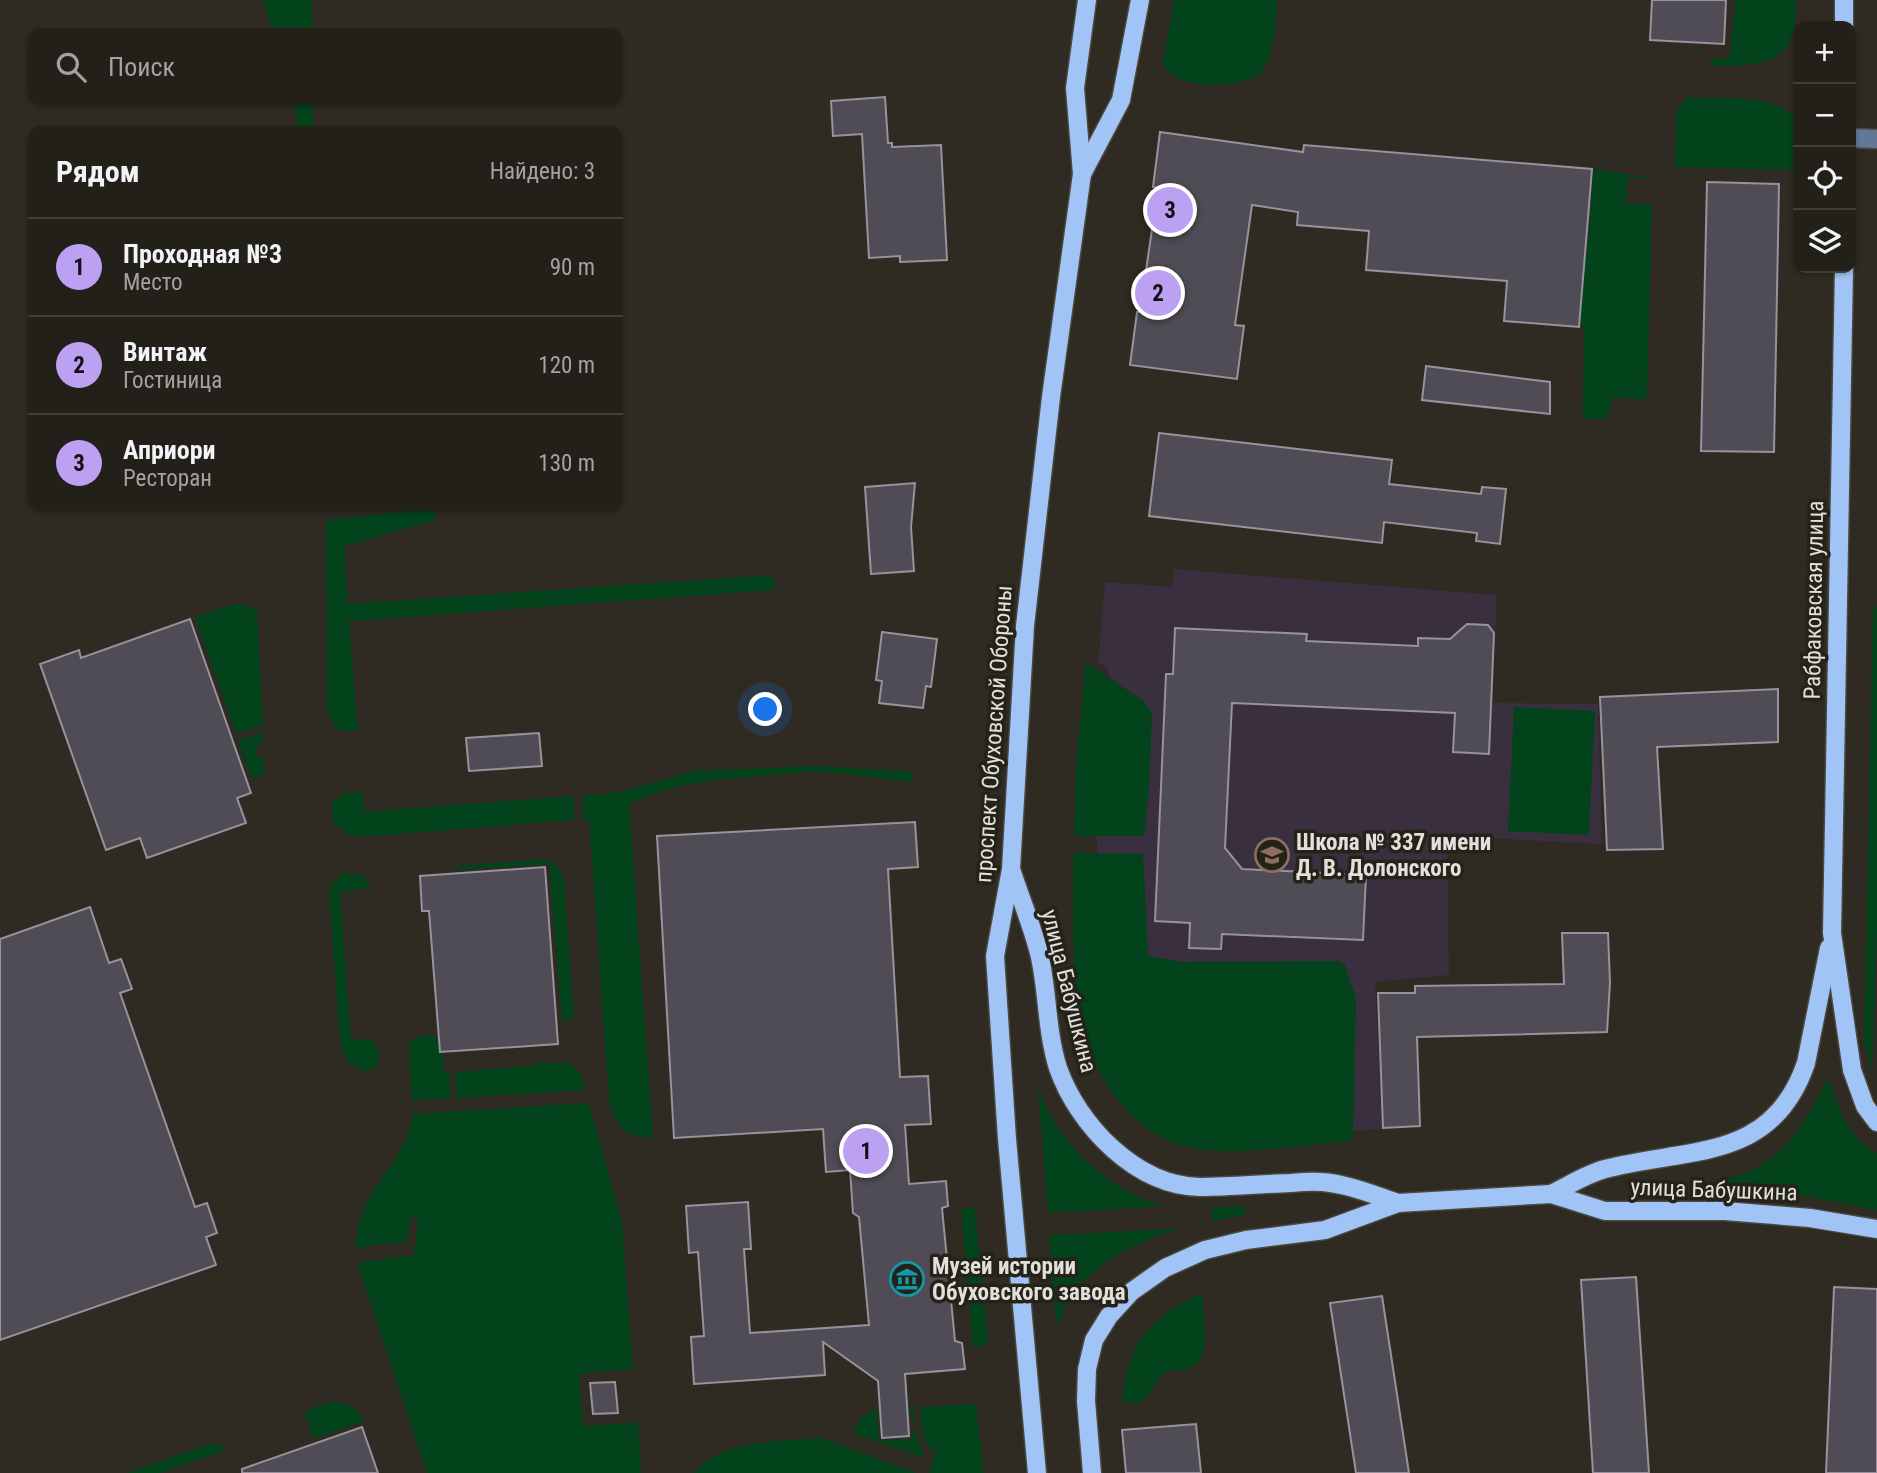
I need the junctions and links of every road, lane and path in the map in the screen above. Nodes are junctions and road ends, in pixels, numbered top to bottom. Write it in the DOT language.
graph roads {
  1 [pos="1087,0"];
  2 [pos="1140,0"];
  3 [pos="1844,0"];
  4 [pos="1844,21"];
  5 [pos="1856,138"];
  6 [pos="1877,139"];
  7 [pos="1082,174"];
  8 [pos="1844,273"];
  9 [pos="1011,869"];
  10 [pos="1832,933"];
  11 [pos="1806,1063"];
  12 [pos="1877,1122"];
  13 [pos="1551,1194"];
  14 [pos="1398,1203"];
  15 [pos="1877,1229"];
  16 [pos="1037,1473"];
  17 [pos="1092,1473"];
  1 -- 7 [label="main road, проспект Обуховской Обороны"];
  2 -- 7 [label="main road"];
  3 -- 4 [label="main road"];
  5 -- 6 [label="street"];
  7 -- 9 [label="main road, проспект Обуховской Обороны"];
  8 -- 10 [label="main road, Рабфаковская улица"];
  9 -- 14 [label="main road, улица Бабушкина"];
  9 -- 16 [label="main road, проспект Обуховской Обороны"];
  10 -- 11 [label="main road, Рабфаковская улица"];
  10 -- 12 [label="main road, Рабфаковская улица"];
  11 -- 13 [label="main road, улица Бабушкина"];
  13 -- 14 [label="main road, улица Бабушкина"];
  13 -- 15 [label="main road, улица Бабушкина"];
  14 -- 17 [label="main road, улица Бабушкина"];
}
